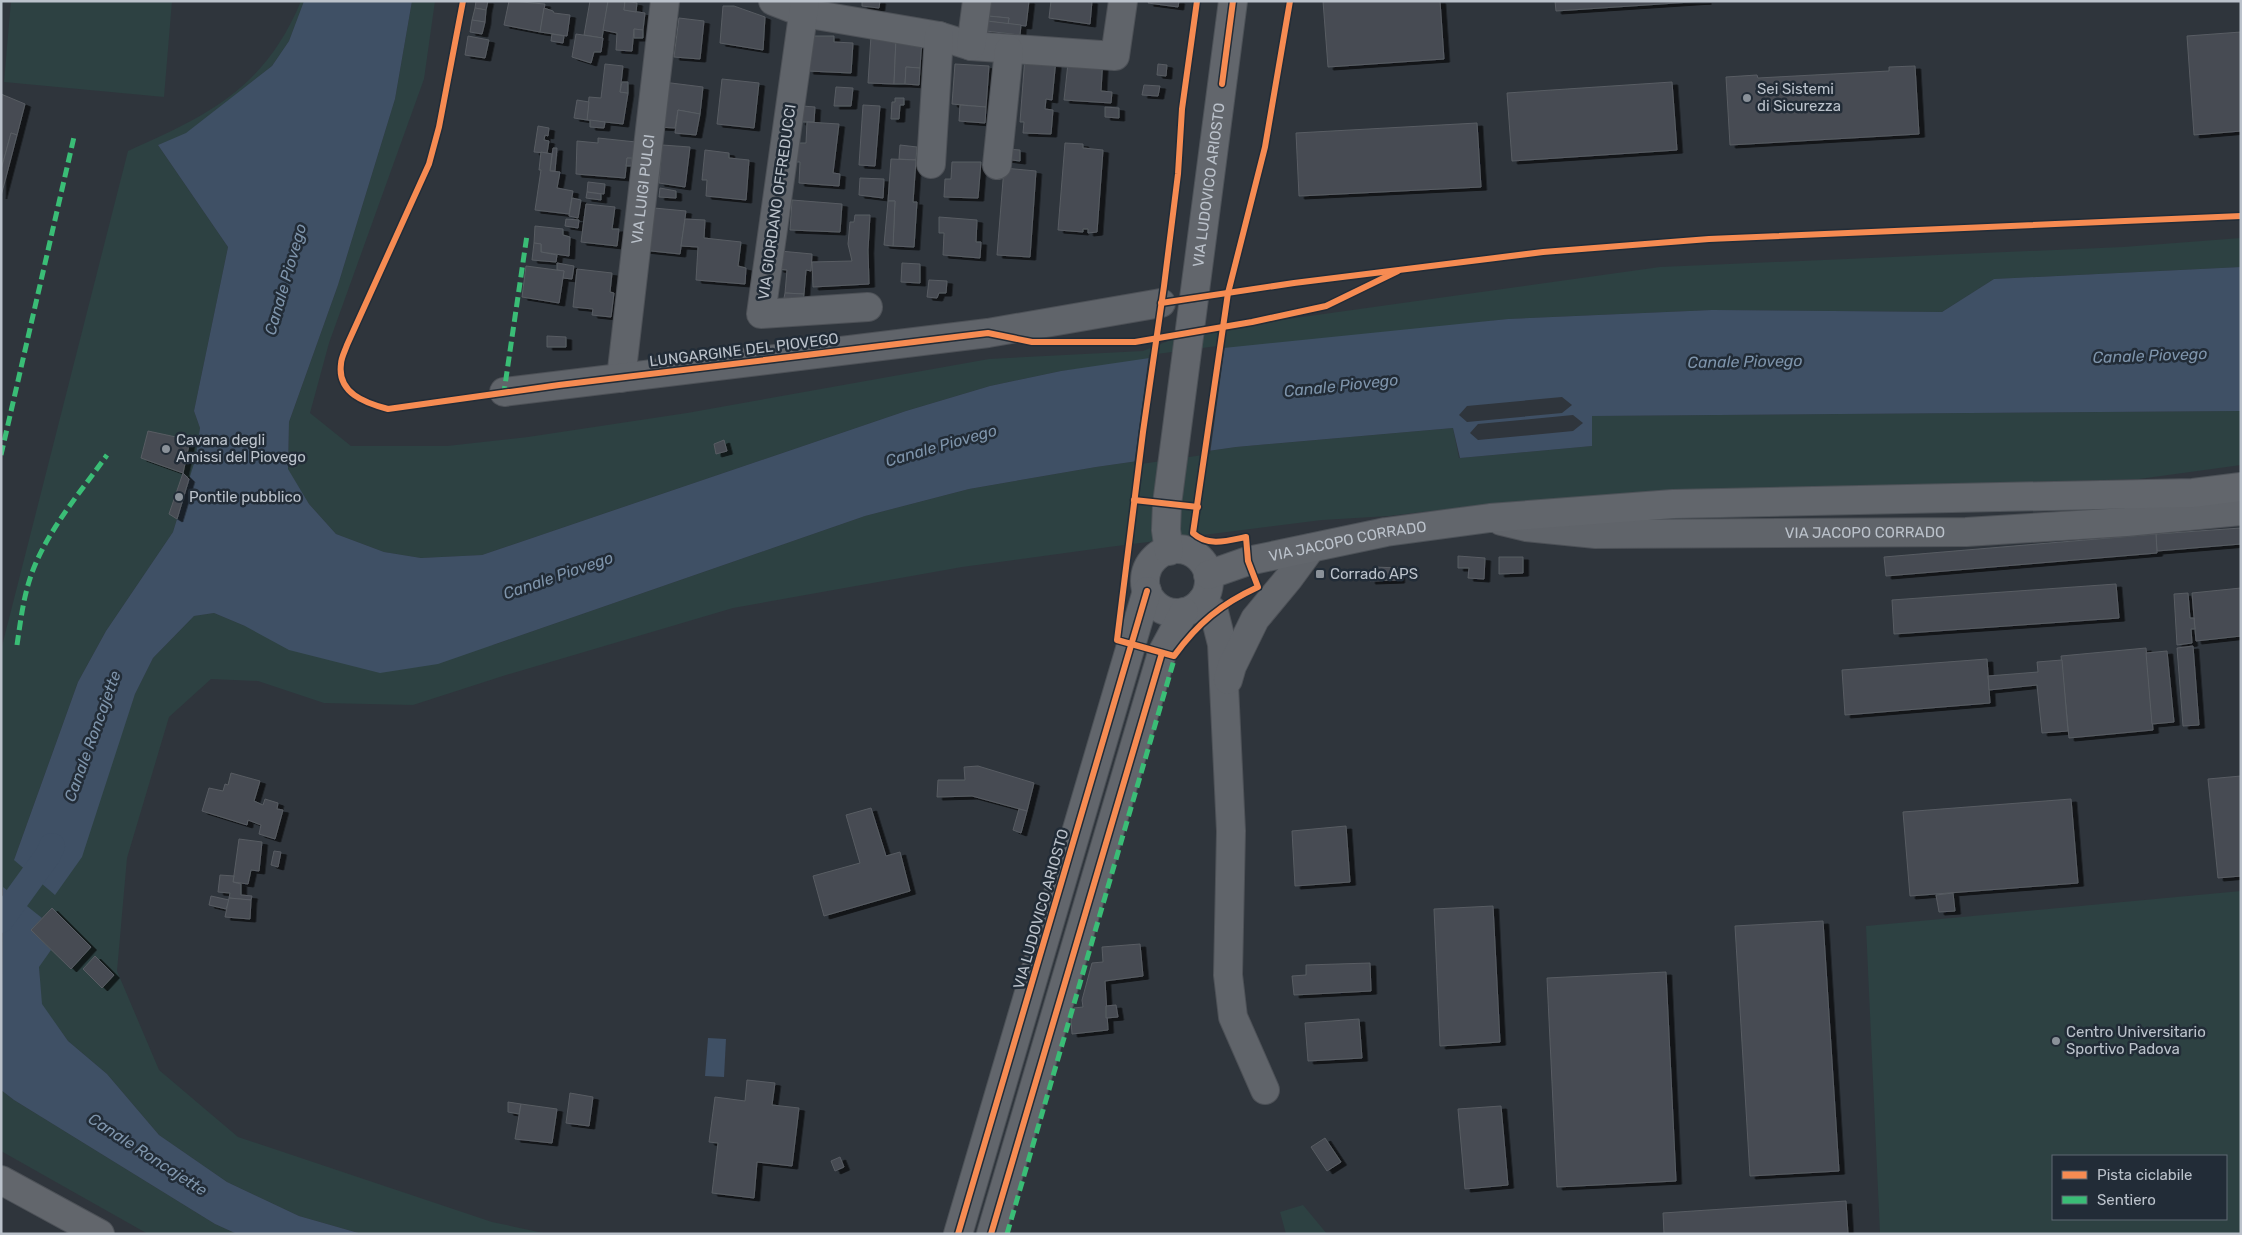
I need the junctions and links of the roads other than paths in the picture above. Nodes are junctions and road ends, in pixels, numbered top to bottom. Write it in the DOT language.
graph roads {
  1 [pos="665,1"];
  2 [pos="773,1"];
  3 [pos="977,1"];
  4 [pos="1123,1"];
  5 [pos="1233,1"];
  6 [pos="804,7"];
  7 [pos="939,36"];
  8 [pos="971,46"];
  9 [pos="1009,50"];
  10 [pos="931,164"];
  11 [pos="998,165"];
  12 [pos="1161,303"];
  13 [pos="868,307"];
  14 [pos="621,378"];
  15 [pos="504,392"];
  16 [pos="2241,487"];
  17 [pos="2241,512"];
  18 [pos="1490,518"];
  19 [pos="1311,548"];
  20 [pos="1169,550"];
  21 [pos="1208,575"];
  22 [pos="1147,591"];
  23 [pos="1193,607"];
  24 [pos="1225,694"];
  25 [pos="1265,1090"];
  26 [pos="1,1180"];
  27 [pos="100,1234"];
  28 [pos="958,1234"];
  29 [pos="991,1234"];
  1 -- 14 [label="street, VIA LUIGI PULCI"];
  2 -- 6 [label="street"];
  3 -- 8 [label="street"];
  4 -- 9 [label="street"];
  5 -- 20 [label="main road, VIA LUDOVICO ARIOSTO"];
  6 -- 7 [label="street"];
  6 -- 13 [label="street, VIA GIORDANO OFFREDUCCI"];
  7 -- 8 [label="street"];
  7 -- 10 [label="street"];
  8 -- 9 [label="street"];
  9 -- 11 [label="street"];
  12 -- 14 [label="street, LUNGARGINE DEL PIOVEGO"];
  14 -- 15 [label="street, LUNGARGINE DEL PIOVEGO"];
  16 -- 18 [label="main road, VIA JACOPO CORRADO"];
  17 -- 18 [label="street, VIA JACOPO CORRADO"];
  18 -- 19 [label="main road, VIA JACOPO CORRADO"];
  19 -- 21 [label="main road, VIA JACOPO CORRADO"];
  19 -- 24 [label="street"];
  20 -- 21 [label="main road"];
  20 -- 22 [label="main road"];
  21 -- 23 [label="main road"];
  22 -- 23 [label="main road"];
  22 -- 28 [label="main road, VIA LUDOVICO ARIOSTO"];
  23 -- 24 [label="street"];
  23 -- 29 [label="main road"];
  24 -- 25 [label="street"];
  26 -- 27 [label="main road"];
}
